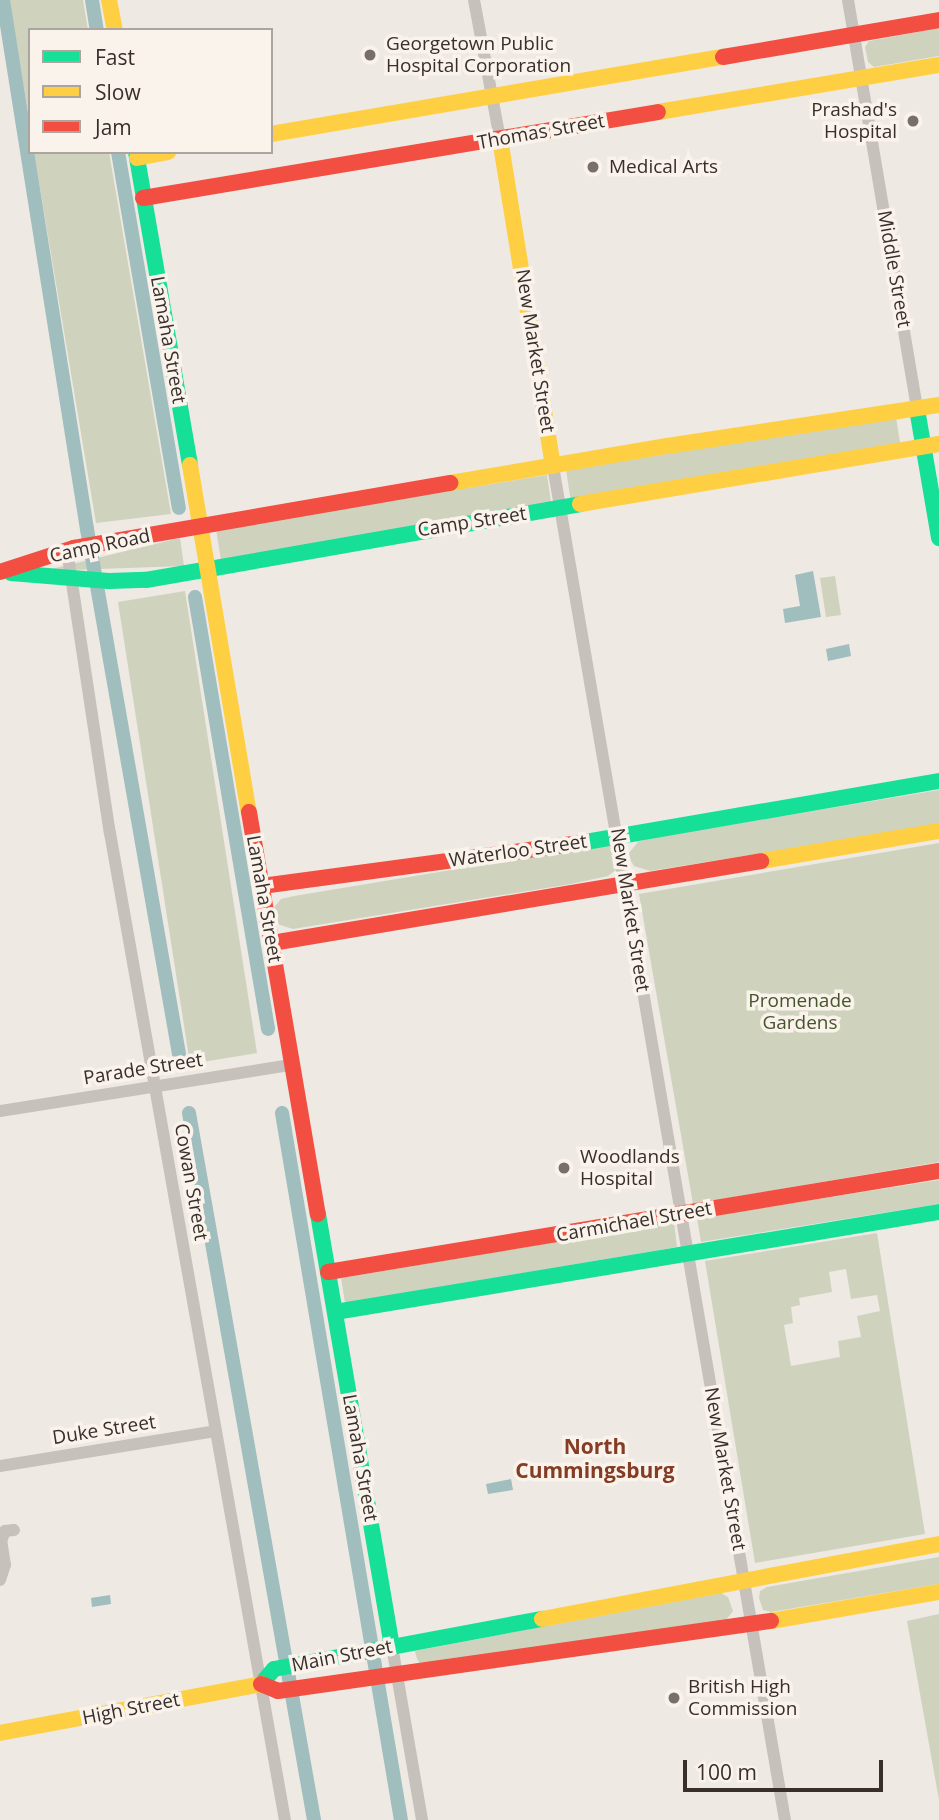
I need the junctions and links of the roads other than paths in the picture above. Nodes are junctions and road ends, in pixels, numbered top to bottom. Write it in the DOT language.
graph roads {
  1 [pos="109,0"];
  2 [pos="474,0"];
  3 [pos="848,0"];
  4 [pos="939,20"];
  5 [pos="115,28"];
  6 [pos="855,35"];
  7 [pos="939,65"];
  8 [pos="862,78"];
  9 [pos="493,97"];
  10 [pos="273,134"];
  11 [pos="500,139"];
  12 [pos="136,155"];
  13 [pos="144,198"];
  14 [pos="939,405"];
  15 [pos="917,409"];
  16 [pos="931,445"];
  17 [pos="553,466"];
  18 [pos="561,508"];
  19 [pos="195,527"];
  20 [pos="939,538"];
  21 [pos="71,549"];
  22 [pos="196,571"];
  23 [pos="2,572"];
  24 [pos="77,579"];
  25 [pos="939,781"];
  26 [pos="939,831"];
  27 [pos="618,838"];
  28 [pos="625,884"];
  29 [pos="262,886"];
  30 [pos="272,943"];
  31 [pos="292,1065"];
  32 [pos="155,1087"];
  33 [pos="0,1111"];
  34 [pos="939,1171"];
  35 [pos="939,1212"];
  36 [pos="681,1213"];
  37 [pos="688,1254"];
  38 [pos="328,1272"];
  39 [pos="335,1312"];
  40 [pos="215,1431"];
  41 [pos="0,1466"];
  42 [pos="14,1530"];
  43 [pos="939,1544"];
  44 [pos="0,1580"];
  45 [pos="744,1581"];
  46 [pos="939,1592"];
  47 [pos="751,1624"];
  48 [pos="392,1646"];
  49 [pos="398,1674"];
  50 [pos="261,1684"];
  51 [pos="0,1733"];
  52 [pos="285,1820"];
  53 [pos="422,1820"];
  54 [pos="785,1820"];
  1 -- 5 [label="street"];
  2 -- 9 [label="street, New Market Street"];
  3 -- 6 [label="street, Middle Street"];
  4 -- 6 [label="street"];
  6 -- 8 [label="street, Middle Street"];
  6 -- 9 [label="street"];
  7 -- 8 [label="street, Thomas Street"];
  8 -- 11 [label="street, Thomas Street"];
  8 -- 15 [label="street, Middle Street"];
  9 -- 10 [label="street"];
  9 -- 11 [label="street, New Market Street"];
  11 -- 13 [label="street, Thomas Street"];
  11 -- 17 [label="street, New Market Street"];
  12 -- 13 [label="street, Lamaha Street"];
  13 -- 19 [label="street, Lamaha Street"];
  14 -- 15 [label="street"];
  15 -- 16 [label="street, Middle Street"];
  15 -- 17 [label="street"];
  16 -- 18 [label="street, Camp Street"];
  16 -- 20 [label="street, Middle Street"];
  17 -- 18 [label="street, New Market Street"];
  17 -- 19 [label="street"];
  18 -- 22 [label="street, Camp Street"];
  18 -- 27 [label="street, New Market Street"];
  19 -- 21 [label="street, Camp Road"];
  19 -- 22 [label="street, Lamaha Street"];
  21 -- 23 [label="street, Camp Road"];
  21 -- 24 [label="street, Cowan Street"];
  22 -- 24 [label="street, Camp Street"];
  22 -- 29 [label="street, Lamaha Street"];
  23 -- 24 [label="street, Camp Street"];
  24 -- 32 [label="street, Cowan Street"];
  25 -- 27 [label="street, Waterloo Street"];
  26 -- 28 [label="street"];
  27 -- 28 [label="street, New Market Street"];
  27 -- 29 [label="street, Waterloo Street"];
  28 -- 30 [label="street"];
  28 -- 36 [label="street, New Market Street"];
  29 -- 30 [label="street, Lamaha Street"];
  30 -- 31 [label="street, Lamaha Street"];
  31 -- 32 [label="street, Parade Street"];
  31 -- 38 [label="street, Lamaha Street"];
  32 -- 33 [label="street, Parade Street"];
  32 -- 40 [label="street, Cowan Street"];
  34 -- 36 [label="street, Carmichael Street"];
  35 -- 37 [label="street, Carmichael Street"];
  36 -- 37 [label="street, New Market Street"];
  36 -- 38 [label="street, Carmichael Street"];
  37 -- 39 [label="street, Carmichael Street"];
  37 -- 45 [label="street, New Market Street"];
  38 -- 39 [label="street, Lamaha Street"];
  39 -- 48 [label="street, Lamaha Street"];
  40 -- 41 [label="street, Duke Street"];
  40 -- 50 [label="street, Cowan Street"];
  42 -- 44 [label="street"];
  43 -- 45 [label="street, Main Street"];
  45 -- 47 [label="street, New Market Street"];
  45 -- 48 [label="street, Main Street"];
  46 -- 47 [label="street, Main Street"];
  47 -- 49 [label="street, Main Street"];
  47 -- 54 [label="street, New Market Street"];
  48 -- 49 [label="street"];
  48 -- 50 [label="street, Main Street"];
  49 -- 50 [label="street, Main Street"];
  49 -- 53 [label="street"];
  50 -- 51 [label="street, High Street"];
  50 -- 52 [label="street, Cowan Street"];
}
